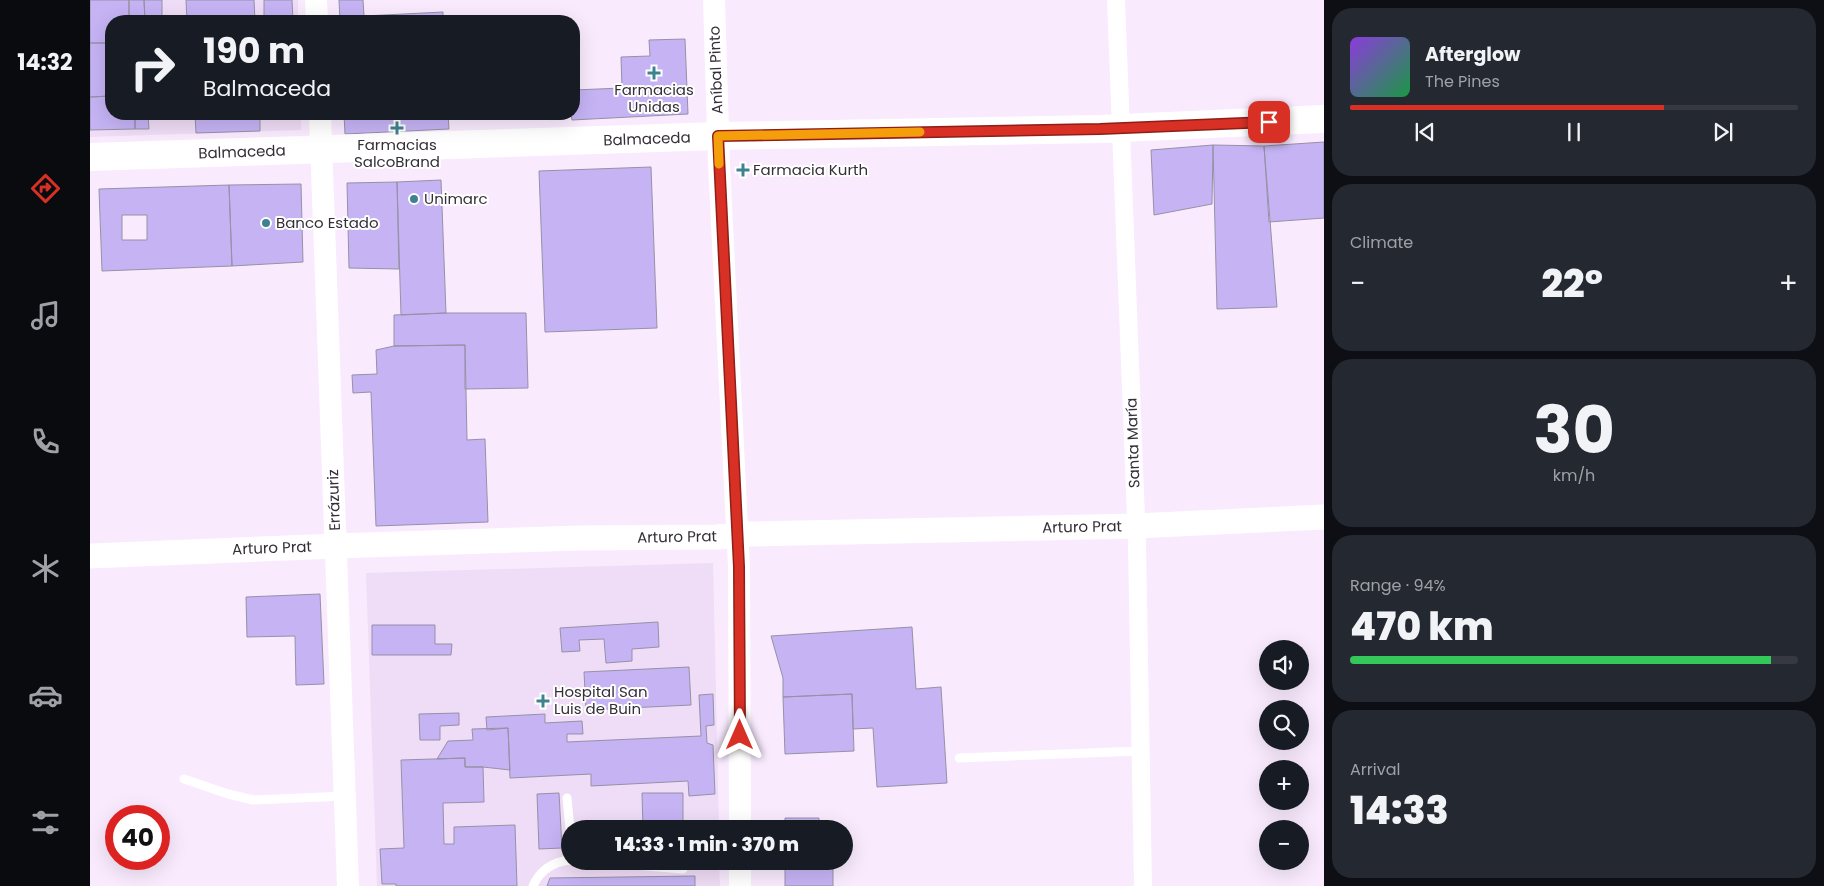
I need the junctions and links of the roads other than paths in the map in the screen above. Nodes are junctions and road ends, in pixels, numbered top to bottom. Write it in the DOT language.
graph roads {
  1 [pos="316,0"];
  2 [pos="714,0"];
  3 [pos="1116,0"];
  4 [pos="317,15"];
  5 [pos="1324,119"];
  6 [pos="320,120"];
  7 [pos="1122,128"];
  8 [pos="718,136"];
  9 [pos="322,150"];
  10 [pos="90,157"];
  11 [pos="1324,518"];
  12 [pos="1136,526"];
  13 [pos="737,536"];
  14 [pos="336,546"];
  15 [pos="90,556"];
  16 [pos="1141,751"];
  17 [pos="959,758"];
  18 [pos="184,780"];
  19 [pos="345,796"];
  20 [pos="567,798"];
  21 [pos="569,820"];
  22 [pos="740,820"];
  23 [pos="561,862"];
  24 [pos="740,870"];
  25 [pos="348,886"];
  26 [pos="533,886"];
  27 [pos="740,886"];
  28 [pos="1143,886"];
  1 -- 4 [label="street"];
  2 -- 8 [label="street, Aníbal Pinto"];
  3 -- 7 [label="street, Santa María"];
  5 -- 7 [label="main road, Balmaceda"];
  6 -- 9 [label="street, Errázuriz"];
  7 -- 8 [label="main road, Balmaceda"];
  7 -- 12 [label="street, Santa María"];
  8 -- 9 [label="main road, Balmaceda"];
  8 -- 13 [label="street, Aníbal Pinto"];
  9 -- 10 [label="main road, Balmaceda"];
  9 -- 14 [label="street, Errázuriz"];
  11 -- 12 [label="main road, Arturo Prat"];
  12 -- 13 [label="main road, Arturo Prat"];
  12 -- 16 [label="street, Santa María"];
  13 -- 14 [label="main road, Arturo Prat"];
  13 -- 22 [label="street, Aníbal Pinto"];
  14 -- 15 [label="main road, Arturo Prat"];
  14 -- 19 [label="street, Errázuriz"];
  16 -- 17 [label="lane"];
  16 -- 28 [label="street, Santa María"];
  18 -- 19 [label="lane"];
  19 -- 25 [label="street, Errázuriz"];
  20 -- 21 [label="lane"];
  23 -- 26 [label="lane"];
  24 -- 27 [label="street"];
}
